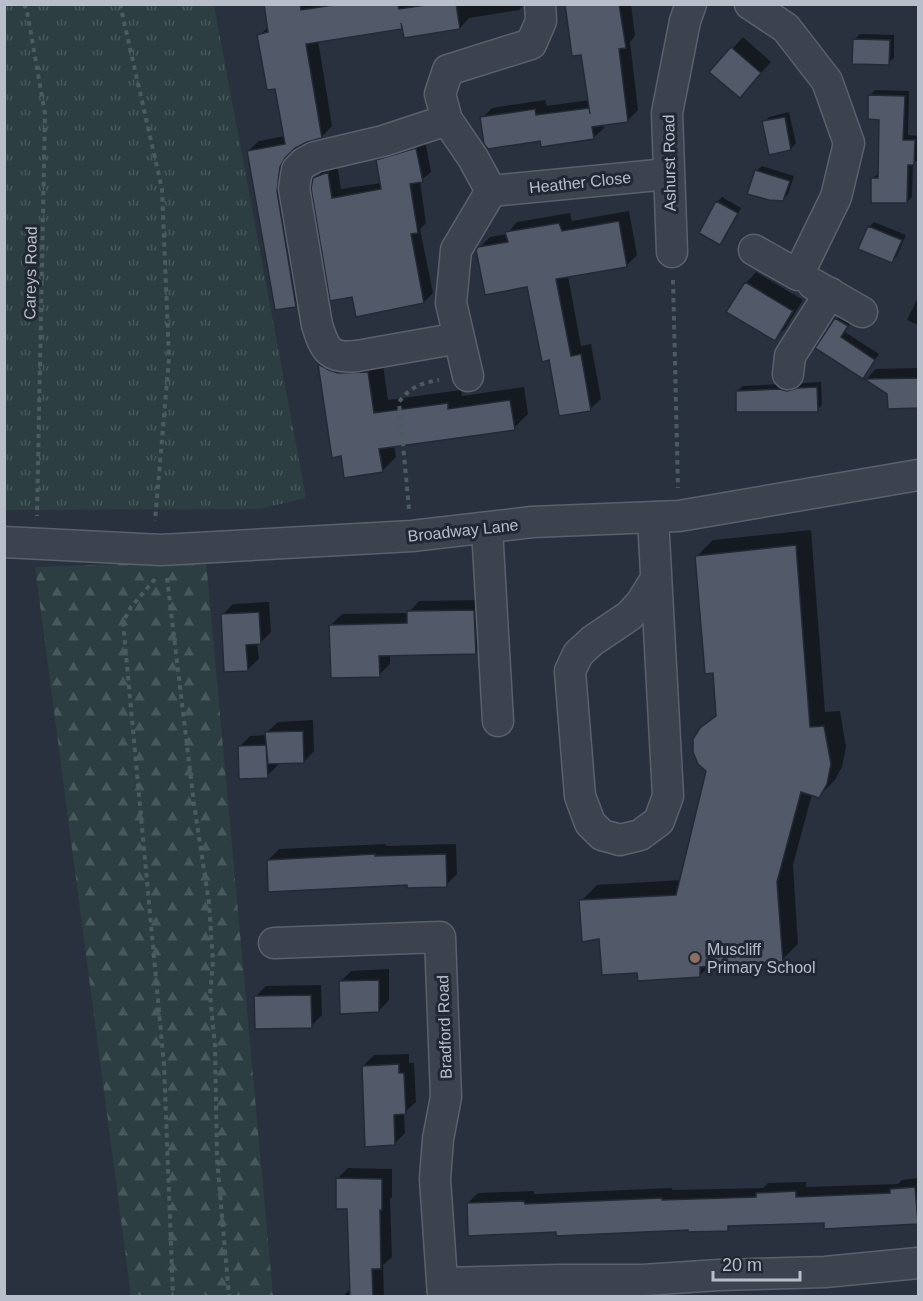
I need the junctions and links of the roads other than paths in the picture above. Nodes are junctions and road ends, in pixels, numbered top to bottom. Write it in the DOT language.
graph roads {
  1 [pos="540,4"];
  2 [pos="691,4"];
  3 [pos="750,4"];
  4 [pos="447,120"];
  5 [pos="668,174"];
  6 [pos="491,191"];
  7 [pos="754,250"];
  8 [pos="672,252"];
  9 [pos="798,275"];
  10 [pos="830,293"];
  11 [pos="862,312"];
  12 [pos="459,338"];
  13 [pos="788,374"];
  14 [pos="468,376"];
  15 [pos="918,475"];
  16 [pos="666,517"];
  17 [pos="487,528"];
  18 [pos="4,542"];
  19 [pos="656,579"];
  20 [pos="498,721"];
  21 [pos="274,943"];
  22 [pos="918,1263"];
  23 [pos="443,1290"];
  1 -- 4 [label="street"];
  2 -- 5 [label="street, Ashurst Road"];
  3 -- 9 [label="street"];
  4 -- 6 [label="street"];
  4 -- 12 [label="street"];
  5 -- 6 [label="street, Heather Close"];
  5 -- 8 [label="street, Ashurst Road"];
  6 -- 12 [label="street"];
  7 -- 9 [label="street"];
  9 -- 10 [label="street"];
  10 -- 11 [label="street"];
  10 -- 13 [label="street"];
  12 -- 14 [label="street"];
  15 -- 16 [label="street, Broadway Lane"];
  16 -- 17 [label="street, Broadway Lane"];
  16 -- 19 [label="street"];
  17 -- 18 [label="street, Broadway Lane"];
  17 -- 20 [label="street"];
  19 -- 19 [label="street"];
  21 -- 23 [label="street, Bradford Road"];
  22 -- 23 [label="street, Bradford Road"];
}
